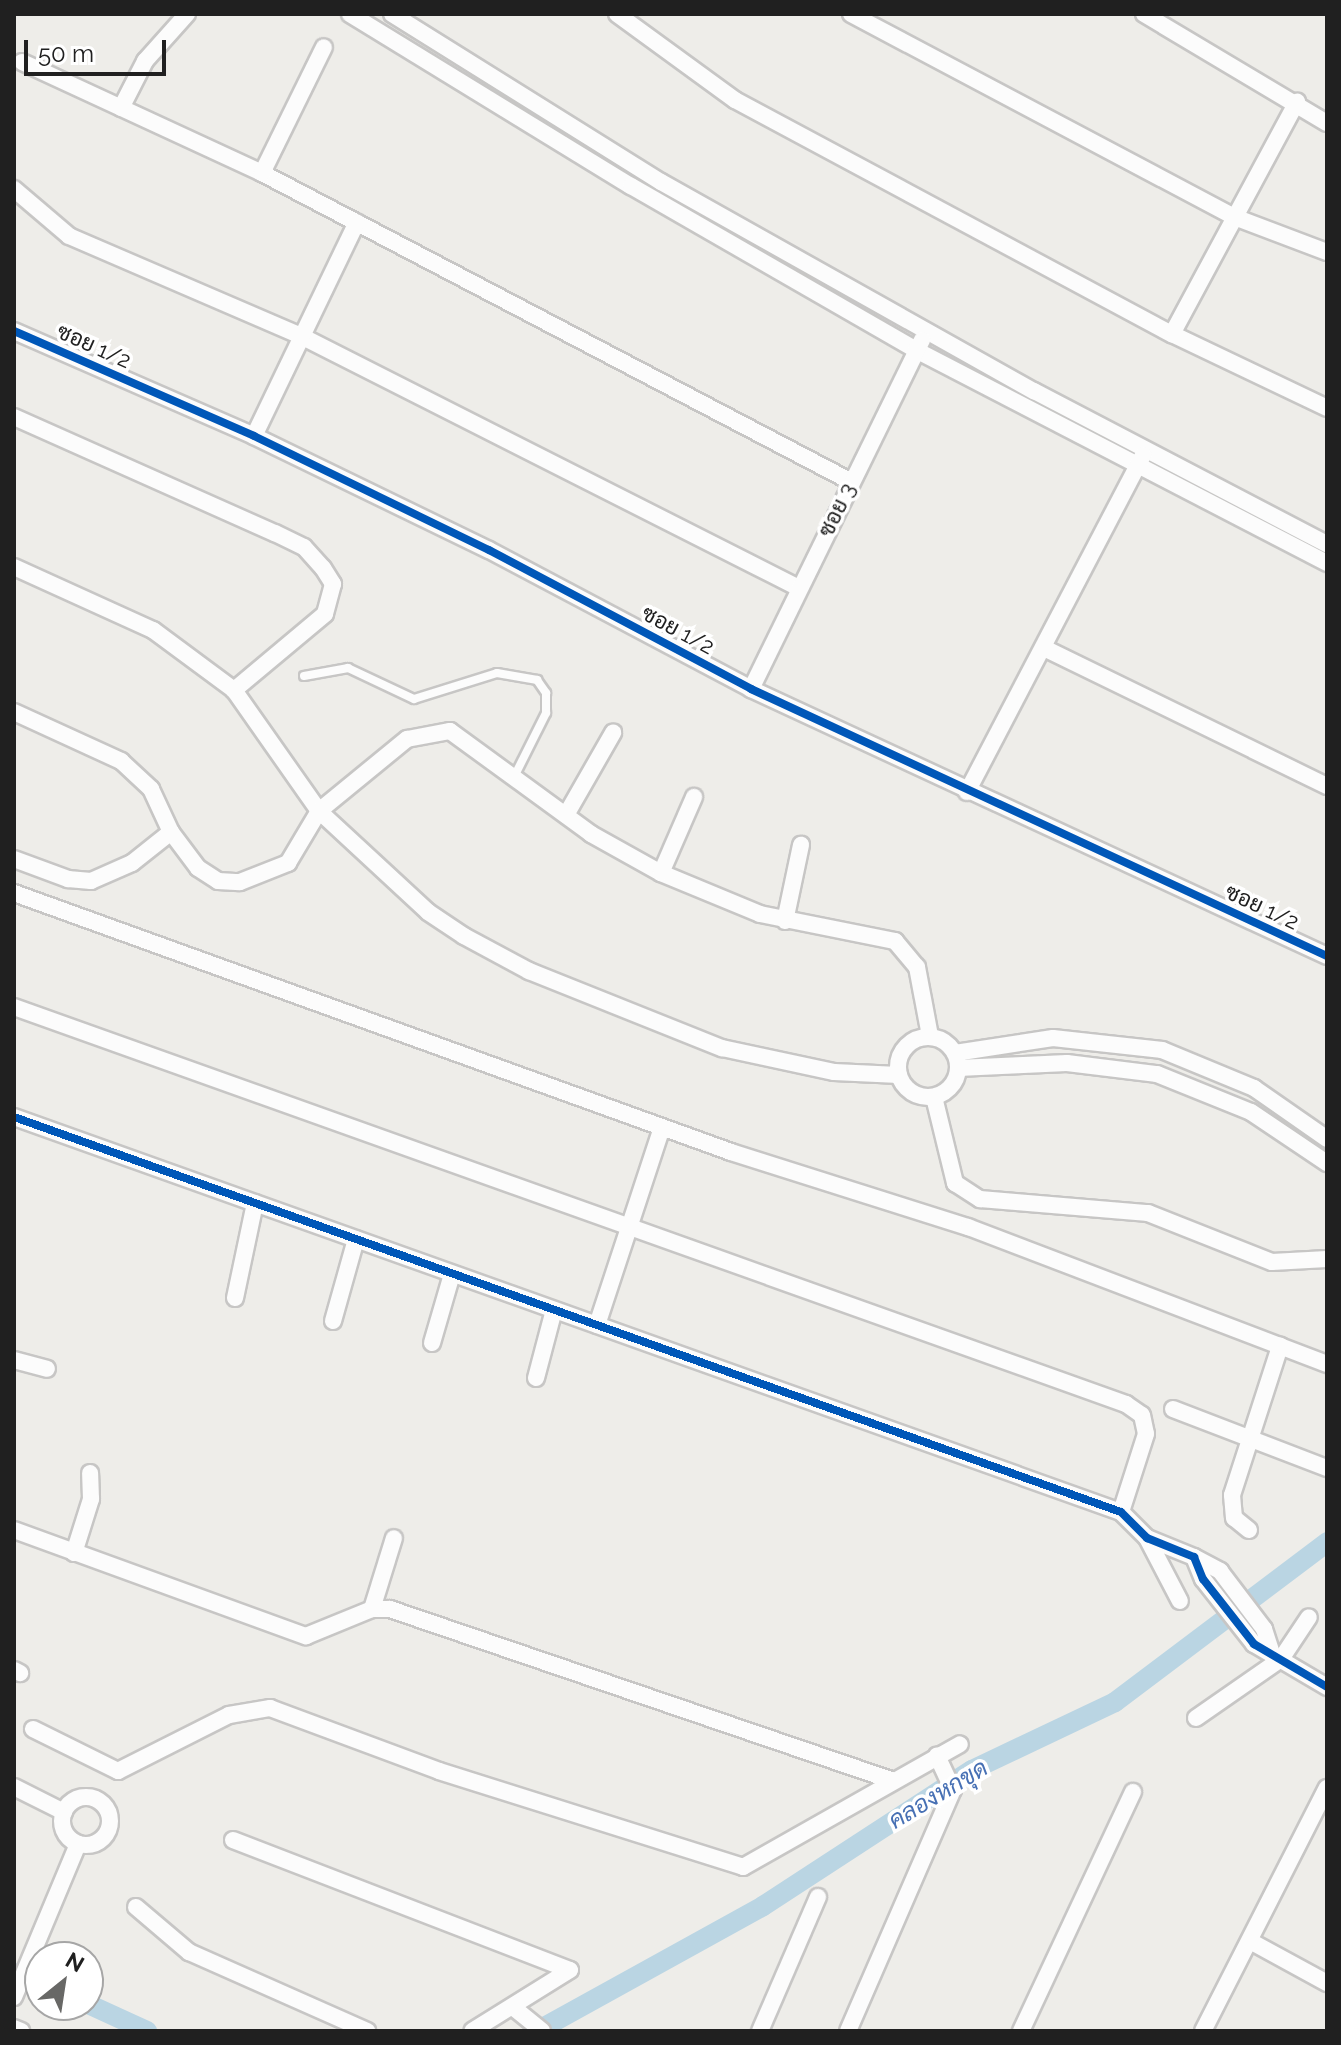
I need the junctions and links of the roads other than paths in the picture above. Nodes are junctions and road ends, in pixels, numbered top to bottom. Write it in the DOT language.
graph roads {
  1 [pos="187,14"];
  2 [pos="350,14"];
  3 [pos="392,14"];
  4 [pos="617,14"];
  5 [pos="851,14"];
  6 [pos="1144,14"];
  7 [pos="324,47"];
  8 [pos="22,62"];
  9 [pos="1297,102"];
  10 [pos="121,108"];
  11 [pos="1327,123"];
  12 [pos="262,173"];
  13 [pos="14,189"];
  14 [pos="1237,218"];
  15 [pos="357,222"];
  16 [pos="1327,252"];
  17 [pos="14,331"];
  18 [pos="926,332"];
  19 [pos="1172,334"];
  20 [pos="303,337"];
  21 [pos="916,350"];
  22 [pos="1327,408"];
  23 [pos="14,417"];
  24 [pos="254,436"];
  25 [pos="1142,457"];
  26 [pos="850,481"];
  27 [pos="1327,544"];
  28 [pos="1327,563"];
  29 [pos="14,567"];
  30 [pos="799,588"];
  31 [pos="1044,648"];
  32 [pos="304,676"];
  33 [pos="751,689"];
  34 [pos="234,690"];
  35 [pos="14,712"];
  36 [pos="613,733"];
  37 [pos="514,777"];
  38 [pos="1327,786"];
  39 [pos="967,792"];
  40 [pos="694,797"];
  41 [pos="319,811"];
  42 [pos="566,815"];
  43 [pos="171,832"];
  44 [pos="801,845"];
  45 [pos="14,859"];
  46 [pos="661,873"];
  47 [pos="14,893"];
  48 [pos="785,921"];
  49 [pos="1327,956"];
  50 [pos="14,1007"];
  51 [pos="930,1036"];
  52 [pos="1148,1048"];
  53 [pos="957,1060"];
  54 [pos="1144,1071"];
  55 [pos="899,1075"];
  56 [pos="934,1097"];
  57 [pos="1284,1106"];
  58 [pos="14,1117"];
  59 [pos="1271,1124"];
  60 [pos="662,1127"];
  61 [pos="1327,1139"];
  62 [pos="1327,1163"];
  63 [pos="255,1203"];
  64 [pos="629,1226"];
  65 [pos="356,1239"];
  66 [pos="1327,1259"];
  67 [pos="452,1274"];
  68 [pos="235,1298"];
  69 [pos="554,1310"];
  70 [pos="333,1321"];
  71 [pos="597,1325"];
  72 [pos="432,1343"];
  73 [pos="1280,1346"];
  74 [pos="14,1360"];
  75 [pos="1327,1364"];
  76 [pos="47,1369"];
  77 [pos="536,1378"];
  78 [pos="1173,1409"];
  79 [pos="1247,1436"];
  80 [pos="1327,1468"];
  81 [pos="90,1473"];
  82 [pos="1121,1512"];
  83 [pos="14,1530"];
  84 [pos="1249,1530"];
  85 [pos="394,1538"];
  86 [pos="1147,1538"];
  87 [pos="74,1553"];
  88 [pos="1194,1557"];
  89 [pos="1180,1601"];
  90 [pos="372,1609"];
  91 [pos="1309,1617"];
  92 [pos="1277,1657"];
  93 [pos="1327,1687"];
  94 [pos="1196,1718"];
  95 [pos="33,1729"];
  96 [pos="960,1744"];
  97 [pos="939,1763"];
  98 [pos="891,1780"];
  99 [pos="14,1787"];
  100 [pos="1327,1788"];
  101 [pos="1133,1792"];
  102 [pos="64,1812"];
  103 [pos="233,1840"];
  104 [pos="78,1844"];
  105 [pos="818,1897"];
  106 [pos="136,1907"];
  107 [pos="1250,1941"];
  108 [pos="1327,1983"];
  109 [pos="15,1994"];
  110 [pos="520,2014"];
  111 [pos="14,2028"];
  112 [pos="21,2031"];
  113 [pos="367,2031"];
  114 [pos="472,2031"];
  115 [pos="542,2031"];
  116 [pos="760,2031"];
  117 [pos="848,2031"];
  118 [pos="1021,2031"];
  119 [pos="1203,2031"];
  1 -- 10 [label="street"];
  2 -- 21 [label="street"];
  3 -- 18 [label="street"];
  4 -- 19 [label="street"];
  5 -- 14 [label="street"];
  6 -- 9 [label="street"];
  7 -- 12 [label="street"];
  8 -- 10 [label="street"];
  9 -- 11 [label="street"];
  9 -- 14 [label="street"];
  10 -- 12 [label="street"];
  12 -- 15 [label="street"];
  13 -- 20 [label="street"];
  14 -- 16 [label="street"];
  14 -- 19 [label="street"];
  15 -- 20 [label="street"];
  15 -- 26 [label="street"];
  17 -- 24 [label="street, ซอย 1/2"];
  18 -- 21 [label="street, ซอย 3"];
  18 -- 25 [label="street"];
  19 -- 22 [label="street"];
  20 -- 24 [label="street"];
  20 -- 30 [label="street"];
  21 -- 25 [label="street"];
  21 -- 26 [label="street, ซอย 3"];
  23 -- 34 [label="street"];
  24 -- 33 [label="street, ซอย 1/2"];
  25 -- 27 [label="street"];
  25 -- 28 [label="street"];
  25 -- 31 [label="street"];
  26 -- 30 [label="street, ซอย 3"];
  29 -- 34 [label="street"];
  30 -- 33 [label="street, ซอย 3"];
  31 -- 38 [label="street"];
  31 -- 39 [label="street"];
  32 -- 37 [label="lane"];
  33 -- 39 [label="street, ซอย 1/2"];
  34 -- 41 [label="street"];
  35 -- 43 [label="street"];
  36 -- 42 [label="street"];
  37 -- 41 [label="street"];
  37 -- 42 [label="street"];
  39 -- 49 [label="street, ซอย 1/2"];
  40 -- 46 [label="street"];
  41 -- 43 [label="street"];
  41 -- 55 [label="street"];
  42 -- 46 [label="street"];
  43 -- 45 [label="street"];
  44 -- 48 [label="street"];
  46 -- 48 [label="street"];
  47 -- 60 [label="street"];
  48 -- 51 [label="street"];
  50 -- 64 [label="street"];
  51 -- 53 [label="street"];
  51 -- 55 [label="street"];
  52 -- 53 [label="street"];
  52 -- 54 [label="street"];
  52 -- 57 [label="street"];
  53 -- 54 [label="street"];
  53 -- 56 [label="street"];
  54 -- 59 [label="street"];
  55 -- 56 [label="street"];
  56 -- 66 [label="street"];
  57 -- 59 [label="street"];
  57 -- 61 [label="street"];
  58 -- 63 [label="street"];
  59 -- 62 [label="street"];
  60 -- 64 [label="street"];
  60 -- 73 [label="street"];
  63 -- 65 [label="street"];
  63 -- 68 [label="street"];
  64 -- 71 [label="street"];
  64 -- 82 [label="street"];
  65 -- 67 [label="street"];
  65 -- 70 [label="street"];
  67 -- 69 [label="street"];
  67 -- 72 [label="street"];
  69 -- 71 [label="street"];
  69 -- 77 [label="street"];
  71 -- 82 [label="street"];
  73 -- 75 [label="street"];
  73 -- 79 [label="street"];
  74 -- 76 [label="street"];
  78 -- 79 [label="street"];
  79 -- 80 [label="street"];
  79 -- 84 [label="street"];
  81 -- 87 [label="street"];
  82 -- 86 [label="street"];
  83 -- 87 [label="street"];
  85 -- 90 [label="street"];
  86 -- 88 [label="street"];
  86 -- 89 [label="street"];
  87 -- 90 [label="street"];
  88 -- 92 [label="street"];
  88 -- 92 [label="street"];
  90 -- 98 [label="street"];
  91 -- 92 [label="street"];
  92 -- 93 [label="street"];
  92 -- 94 [label="street"];
  95 -- 98 [label="street"];
  96 -- 97 [label="street"];
  97 -- 98 [label="street"];
  97 -- 117 [label="street"];
  99 -- 102 [label="street"];
  100 -- 107 [label="street"];
  101 -- 118 [label="street"];
  102 -- 104 [label="street"];
  102 -- 104 [label="street"];
  103 -- 110 [label="street"];
  104 -- 109 [label="street"];
  105 -- 116 [label="street"];
  106 -- 113 [label="street"];
  107 -- 108 [label="street"];
  107 -- 119 [label="street"];
  110 -- 114 [label="street"];
  110 -- 115 [label="street"];
  111 -- 112 [label="street"];
}
